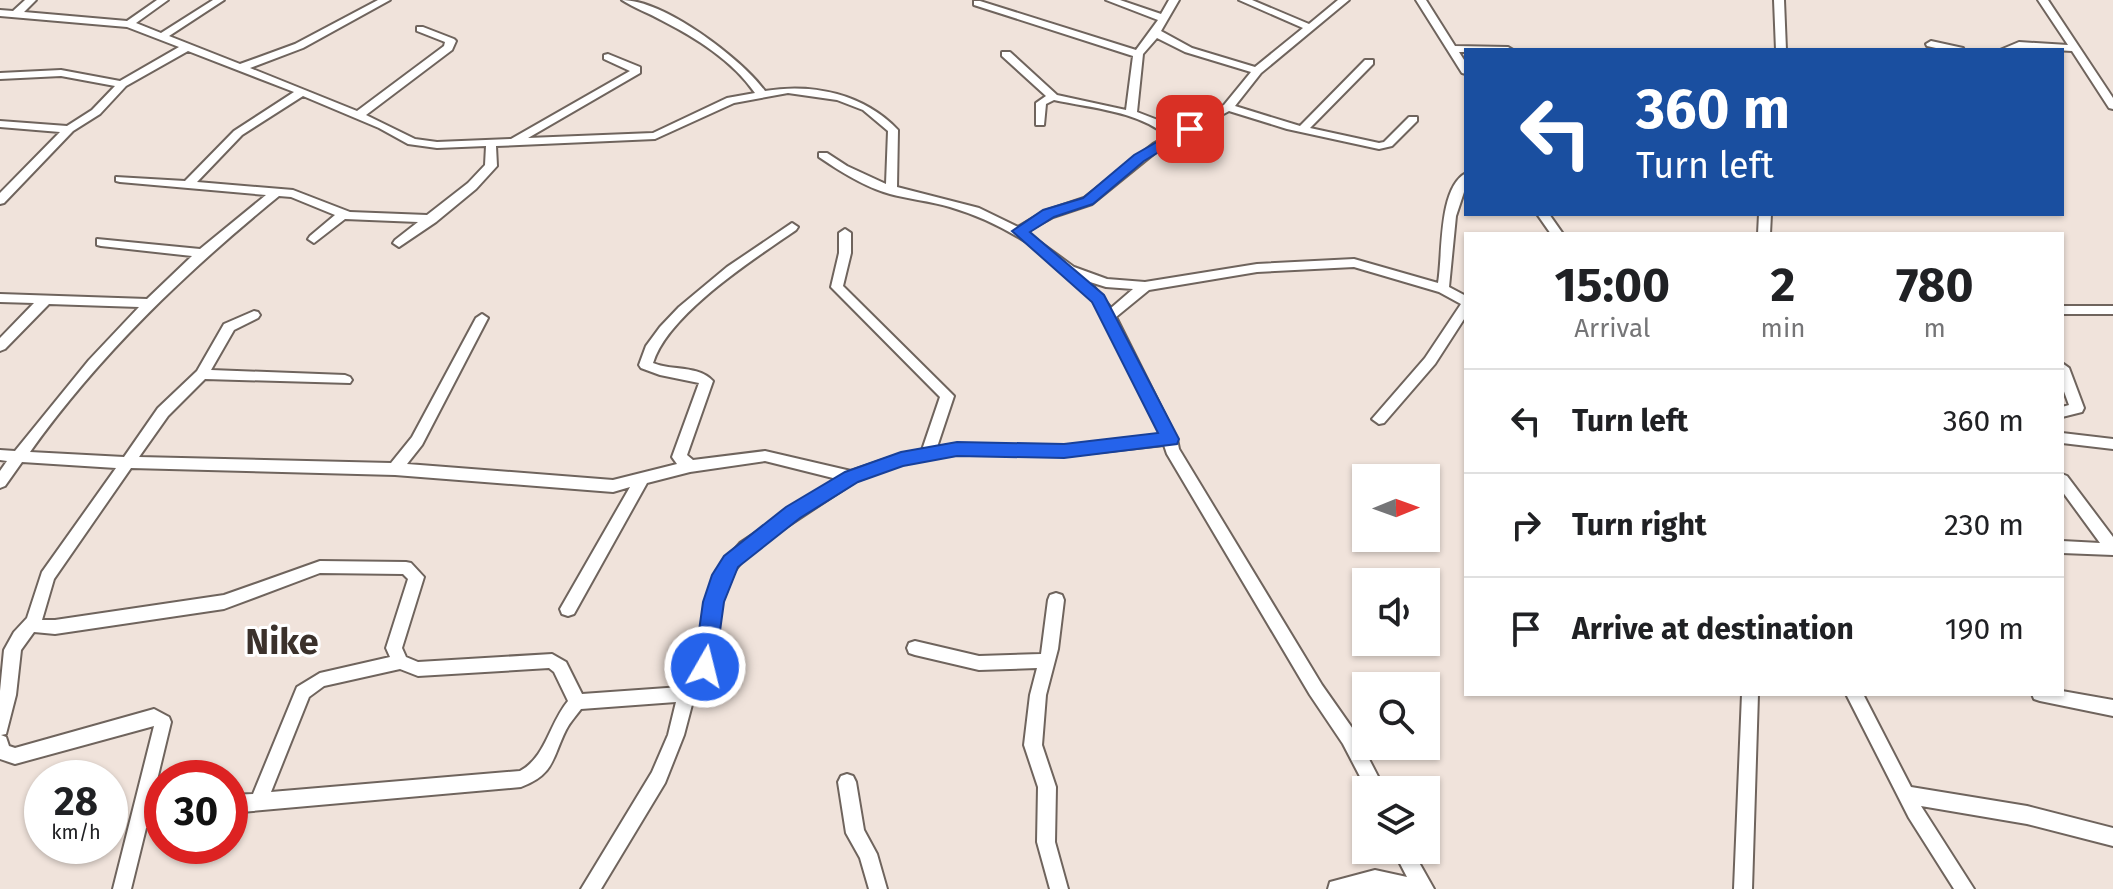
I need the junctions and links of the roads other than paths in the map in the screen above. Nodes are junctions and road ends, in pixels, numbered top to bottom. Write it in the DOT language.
graph roads {
  1 [pos="31,0"];
  2 [pos="163,0"];
  3 [pos="219,0"];
  4 [pos="385,0"];
  5 [pos="627,0"];
  6 [pos="1111,0"];
  7 [pos="1174,0"];
  8 [pos="1244,0"];
  9 [pos="1344,0"];
  10 [pos="1421,0"];
  11 [pos="1779,0"];
  12 [pos="2043,0"];
  13 [pos="977,3"];
  14 [pos="0,13"];
  15 [pos="15,15"];
  16 [pos="1163,18"];
  17 [pos="129,24"];
  18 [pos="1308,27"];
  19 [pos="420,29"];
  20 [pos="1156,32"];
  21 [pos="165,35"];
  22 [pos="1931,44"];
  23 [pos="187,47"];
  24 [pos="1781,48"];
  25 [pos="1950,48"];
  26 [pos="2011,48"];
  27 [pos="2074,48"];
  28 [pos="1454,49"];
  29 [pos="1464,49"];
  30 [pos="1006,54"];
  31 [pos="1138,54"];
  32 [pos="608,57"];
  33 [pos="1369,62"];
  34 [pos="242,67"];
  35 [pos="1464,67"];
  36 [pos="1257,71"];
  37 [pos="0,76"];
  38 [pos="122,84"];
  39 [pos="302,92"];
  40 [pos="761,93"];
  41 [pos="1053,97"];
  42 [pos="2113,106"];
  43 [pos="1228,107"];
  44 [pos="1131,114"];
  45 [pos="357,116"];
  46 [pos="1413,119"];
  47 [pos="1040,123"];
  48 [pos="0,124"];
  49 [pos="69,129"];
  50 [pos="1303,129"];
  51 [pos="1174,137"];
  52 [pos="511,143"];
  53 [pos="491,144"];
  54 [pos="823,155"];
  55 [pos="120,179"];
  56 [pos="1464,181"];
  57 [pos="188,185"];
  58 [pos="892,191"];
  59 [pos="275,194"];
  60 [pos="0,200"];
  61 [pos="343,214"];
  62 [pos="432,219"];
  63 [pos="792,227"];
  64 [pos="1020,231"];
  65 [pos="845,233"];
  66 [pos="314,239"];
  67 [pos="101,242"];
  68 [pos="399,243"];
  69 [pos="201,253"];
  70 [pos="1063,268"];
  71 [pos="1145,286"];
  72 [pos="1443,289"];
  73 [pos="0,298"];
  74 [pos="46,299"];
  75 [pos="146,303"];
  76 [pos="1464,303"];
  77 [pos="1464,307"];
  78 [pos="2064,310"];
  79 [pos="2113,310"];
  80 [pos="254,315"];
  81 [pos="1109,316"];
  82 [pos="482,318"];
  83 [pos="0,346"];
  84 [pos="2064,373"];
  85 [pos="202,374"];
  86 [pos="345,380"];
  87 [pos="2064,411"];
  88 [pos="1379,419"];
  89 [pos="2064,438"];
  90 [pos="1170,439"];
  91 [pos="2113,444"];
  92 [pos="928,453"];
  93 [pos="0,455"];
  94 [pos="18,456"];
  95 [pos="130,462"];
  96 [pos="690,466"];
  97 [pos="395,469"];
  98 [pos="851,477"];
  99 [pos="642,479"];
  100 [pos="0,482"];
  101 [pos="2064,483"];
  102 [pos="2064,547"];
  103 [pos="1056,600"];
  104 [pos="568,609"];
  105 [pos="34,622"];
  106 [pos="915,648"];
  107 [pos="1047,661"];
  108 [pos="400,662"];
  109 [pos="686,694"];
  110 [pos="1750,696"];
  111 [pos="1855,696"];
  112 [pos="2050,696"];
  113 [pos="577,702"];
  114 [pos="2113,708"];
  115 [pos="0,728"];
  116 [pos="0,743"];
  117 [pos="1369,776"];
  118 [pos="847,782"];
  119 [pos="1909,795"];
  120 [pos="258,802"];
  121 [pos="248,803"];
  122 [pos="144,820"];
  123 [pos="139,821"];
  124 [pos="2112,840"];
  125 [pos="1410,864"];
  126 [pos="122,889"];
  127 [pos="590,889"];
  128 [pos="878,889"];
  129 [pos="1059,889"];
  130 [pos="1337,889"];
  131 [pos="1423,889"];
  132 [pos="1743,889"];
  133 [pos="1965,889"];
  1 -- 15 [label="street"];
  2 -- 17 [label="street"];
  3 -- 21 [label="street"];
  4 -- 34 [label="street"];
  5 -- 40 [label="street"];
  6 -- 16 [label="street"];
  7 -- 16 [label="street"];
  8 -- 18 [label="street"];
  9 -- 18 [label="street"];
  10 -- 28 [label="street"];
  11 -- 24 [label="street"];
  12 -- 27 [label="street"];
  13 -- 31 [label="street"];
  14 -- 15 [label="street"];
  15 -- 17 [label="street"];
  16 -- 20 [label="street"];
  17 -- 21 [label="street"];
  18 -- 36 [label="street"];
  19 -- 45 [label="street"];
  20 -- 31 [label="street"];
  20 -- 36 [label="street"];
  21 -- 23 [label="street"];
  22 -- 25 [label="street"];
  23 -- 34 [label="street"];
  23 -- 38 [label="street"];
  26 -- 27 [label="street"];
  27 -- 42 [label="street"];
  28 -- 29 [label="street"];
  28 -- 35 [label="street"];
  30 -- 41 [label="street"];
  31 -- 44 [label="street"];
  32 -- 52 [label="street"];
  33 -- 50 [label="street"];
  34 -- 39 [label="street"];
  36 -- 43 [label="street"];
  37 -- 38 [label="street"];
  38 -- 49 [label="street"];
  39 -- 45 [label="street"];
  39 -- 57 [label="street"];
  40 -- 52 [label="street"];
  40 -- 58 [label="street"];
  41 -- 44 [label="street"];
  41 -- 47 [label="street"];
  43 -- 50 [label="street"];
  43 -- 51 [label="street"];
  44 -- 51 [label="street"];
  45 -- 53 [label="street"];
  46 -- 50 [label="street"];
  48 -- 49 [label="street"];
  49 -- 60 [label="street"];
  51 -- 64 [label="street"];
  52 -- 53 [label="street"];
  53 -- 62 [label="street"];
  54 -- 58 [label="street"];
  55 -- 57 [label="street"];
  56 -- 72 [label="street"];
  57 -- 59 [label="street"];
  58 -- 64 [label="street"];
  59 -- 61 [label="street"];
  59 -- 69 [label="street"];
  61 -- 62 [label="street"];
  61 -- 66 [label="street"];
  62 -- 68 [label="street"];
  63 -- 96 [label="street"];
  64 -- 70 [label="street"];
  65 -- 92 [label="street"];
  67 -- 69 [label="street"];
  69 -- 75 [label="street"];
  70 -- 71 [label="street"];
  70 -- 81 [label="street"];
  71 -- 72 [label="street"];
  71 -- 81 [label="street"];
  72 -- 76 [label="street"];
  73 -- 74 [label="street"];
  74 -- 75 [label="street"];
  74 -- 83 [label="street"];
  75 -- 94 [label="street"];
  77 -- 88 [label="street"];
  78 -- 79 [label="street"];
  80 -- 85 [label="street"];
  81 -- 90 [label="street"];
  82 -- 97 [label="street"];
  84 -- 87 [label="street"];
  85 -- 86 [label="street"];
  85 -- 95 [label="street"];
  89 -- 91 [label="street"];
  90 -- 92 [label="street"];
  90 -- 117 [label="street"];
  92 -- 98 [label="street"];
  93 -- 94 [label="street"];
  94 -- 95 [label="street"];
  94 -- 100 [label="street"];
  95 -- 97 [label="street"];
  95 -- 105 [label="street"];
  96 -- 98 [label="street"];
  96 -- 99 [label="street"];
  97 -- 99 [label="street"];
  98 -- 109 [label="street"];
  99 -- 104 [label="street"];
  101 -- 102 [label="street"];
  103 -- 107 [label="street"];
  105 -- 108 [label="street"];
  105 -- 115 [label="street"];
  106 -- 107 [label="street"];
  107 -- 129 [label="street"];
  108 -- 113 [label="street"];
  108 -- 120 [label="street"];
  109 -- 113 [label="street"];
  109 -- 127 [label="street"];
  110 -- 132 [label="street"];
  111 -- 119 [label="street"];
  112 -- 114 [label="street"];
  113 -- 120 [label="street"];
  116 -- 123 [label="street"];
  118 -- 128 [label="street"];
  119 -- 124 [label="street"];
  119 -- 133 [label="street"];
  120 -- 121 [label="street"];
  122 -- 123 [label="street"];
  123 -- 126 [label="street"];
  125 -- 131 [label="street"];
  130 -- 131 [label="street"];
}
